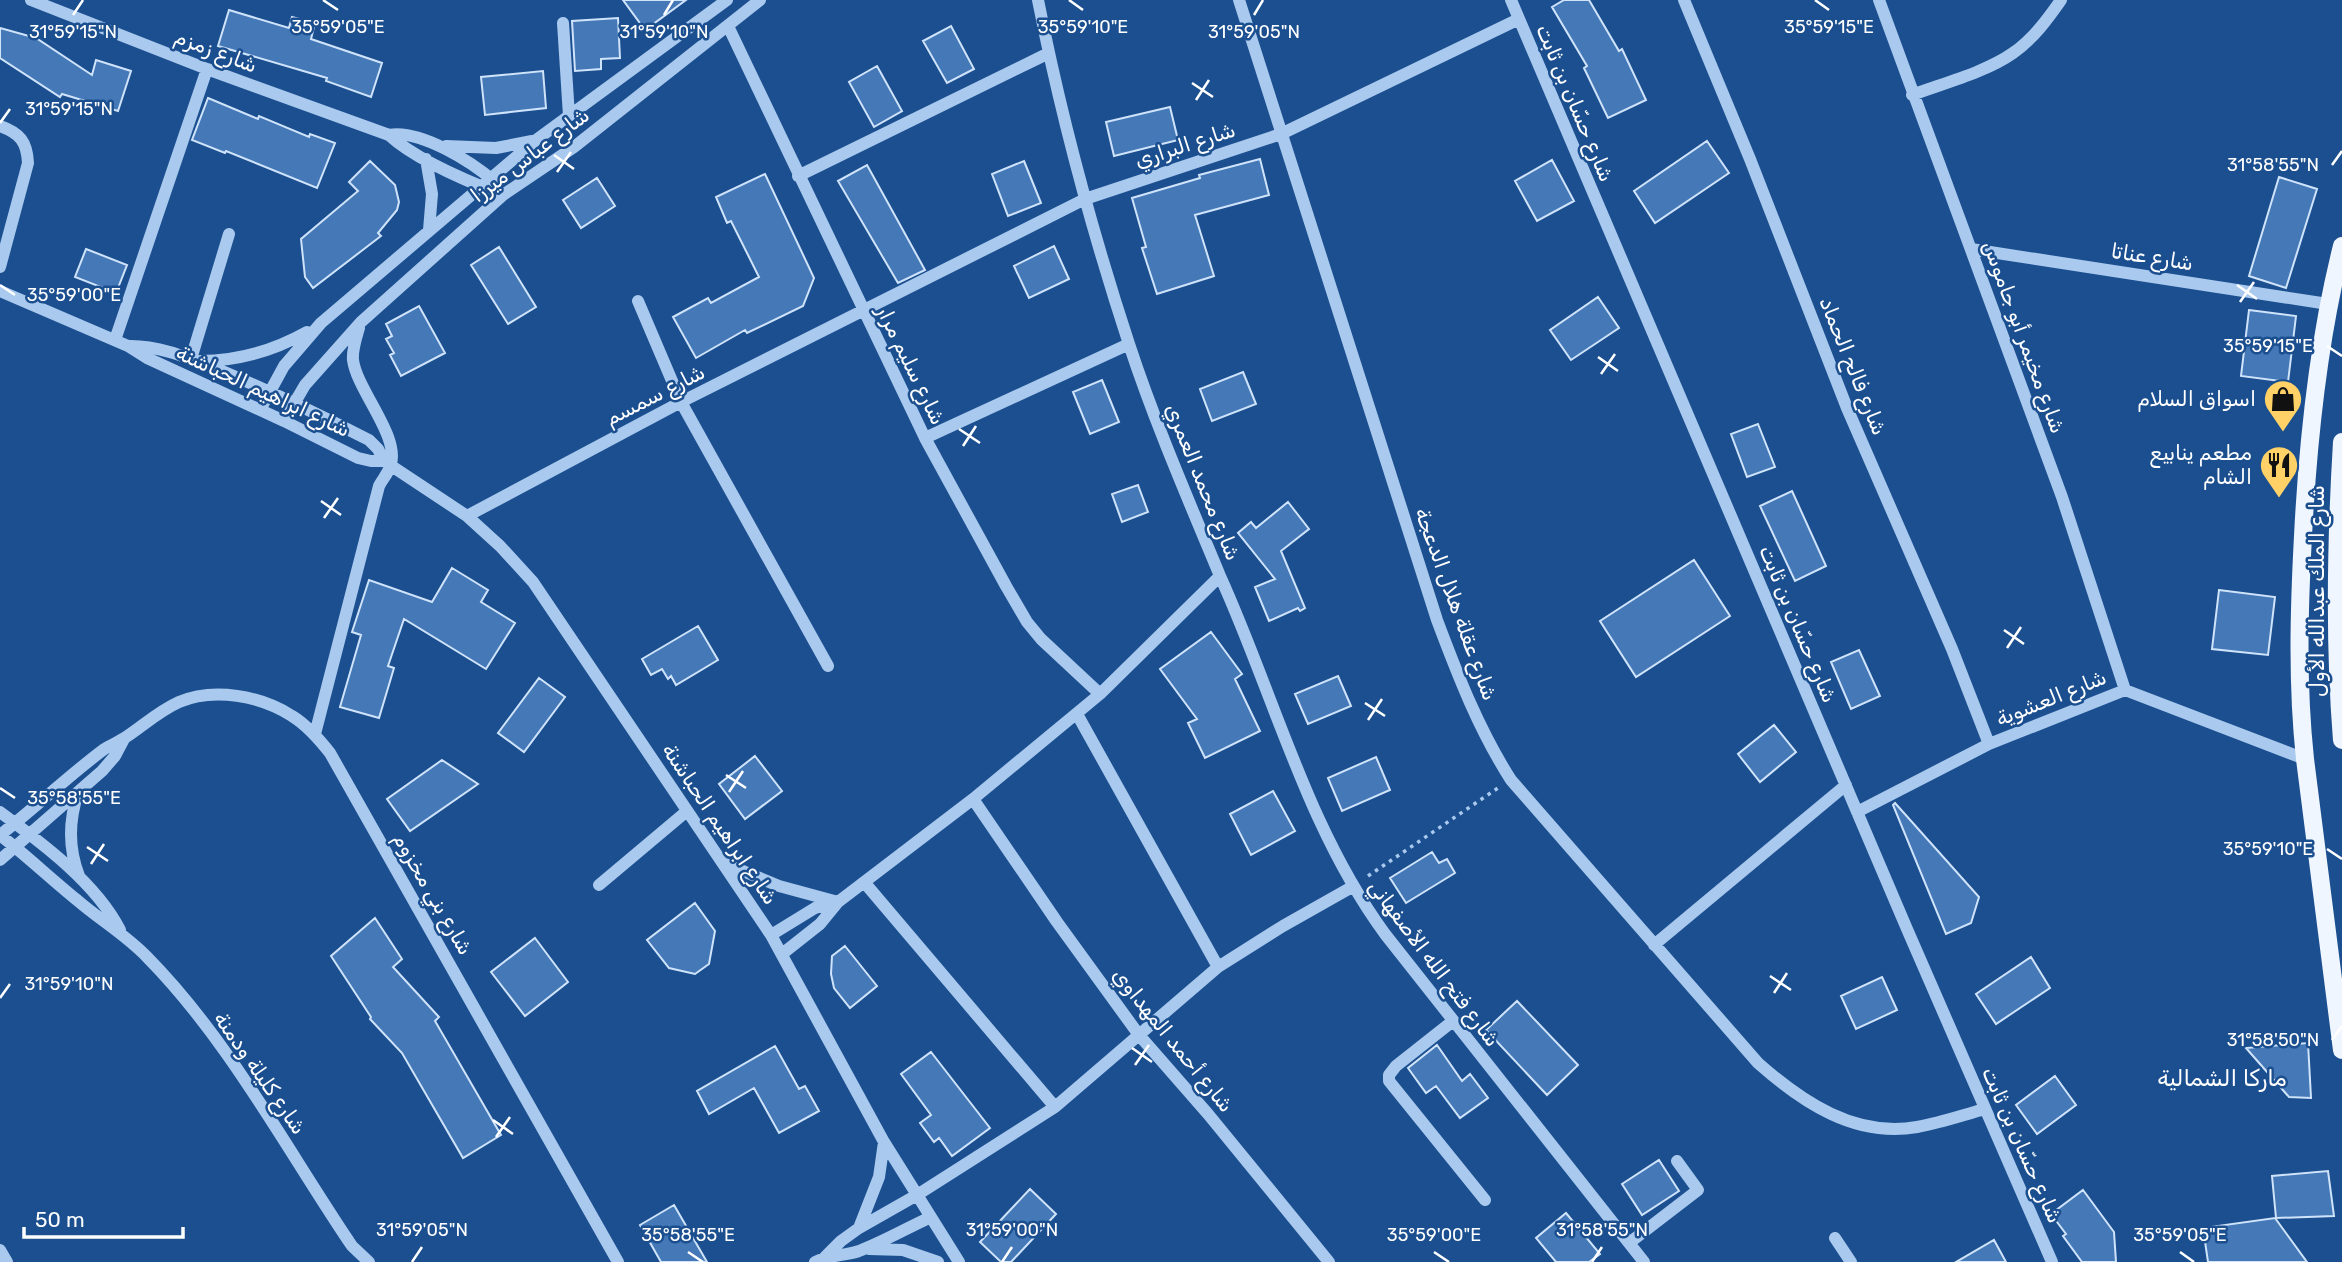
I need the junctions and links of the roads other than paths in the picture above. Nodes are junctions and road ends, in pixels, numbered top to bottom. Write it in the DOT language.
graph roads {
  1 [pos="31,0"];
  2 [pos="727,0"];
  3 [pos="760,0"];
  4 [pos="1038,0"];
  5 [pos="1239,0"];
  6 [pos="1511,0"];
  7 [pos="1684,0"];
  8 [pos="1880,0"];
  9 [pos="2061,0"];
  10 [pos="1519,19"];
  11 [pos="563,23"];
  12 [pos="728,26"];
  13 [pos="1049,53"];
  14 [pos="207,69"];
  15 [pos="1912,94"];
  16 [pos="569,116"];
  17 [pos="0,126"];
  18 [pos="1281,134"];
  19 [pos="389,135"];
  20 [pos="536,141"];
  21 [pos="435,145"];
  22 [pos="426,159"];
  23 [pos="799,176"];
  24 [pos="485,182"];
  25 [pos="505,193"];
  26 [pos="1085,199"];
  27 [pos="429,230"];
  28 [pos="229,234"];
  29 [pos="2342,246"];
  30 [pos="1971,249"];
  31 [pos="0,267"];
  32 [pos="0,291"];
  33 [pos="638,301"];
  34 [pos="2328,304"];
  35 [pos="864,312"];
  36 [pos="361,322"];
  37 [pos="321,323"];
  38 [pos="115,340"];
  39 [pos="1129,344"];
  40 [pos="128,346"];
  41 [pos="193,360"];
  42 [pos="269,391"];
  43 [pos="295,402"];
  44 [pos="681,402"];
  45 [pos="260,410"];
  46 [pos="284,421"];
  47 [pos="925,438"];
  48 [pos="2342,442"];
  49 [pos="388,463"];
  50 [pos="2340,500"];
  51 [pos="467,516"];
  52 [pos="1220,576"];
  53 [pos="828,666"];
  54 [pos="2125,690"];
  55 [pos="1100,694"];
  56 [pos="1077,714"];
  57 [pos="315,734"];
  58 [pos="124,739"];
  59 [pos="2342,740"];
  60 [pos="1989,744"];
  61 [pos="2305,759"];
  62 [pos="1846,785"];
  63 [pos="79,791"];
  64 [pos="973,799"];
  65 [pos="0,811"];
  66 [pos="687,811"];
  67 [pos="1857,811"];
  68 [pos="16,823"];
  69 [pos="30,834"];
  70 [pos="0,835"];
  71 [pos="15,846"];
  72 [pos="0,860"];
  73 [pos="723,862"];
  74 [pos="80,880"];
  75 [pos="864,881"];
  76 [pos="600,885"];
  77 [pos="1352,887"];
  78 [pos="838,902"];
  79 [pos="122,933"];
  80 [pos="771,935"];
  81 [pos="1654,945"];
  82 [pos="782,954"];
  83 [pos="1218,967"];
  84 [pos="1453,1021"];
  85 [pos="1139,1035"];
  86 [pos="2342,1050"];
  87 [pos="1055,1107"];
  88 [pos="1985,1109"];
  89 [pos="884,1142"];
  90 [pos="1677,1161"];
  91 [pos="917,1195"];
  92 [pos="1485,1200"];
  93 [pos="931,1217"];
  94 [pos="859,1228"];
  95 [pos="1835,1238"];
  96 [pos="1629,1243"];
  97 [pos="352,1246"];
  98 [pos="865,1249"];
  99 [pos="0,1250"];
  100 [pos="820,1259"];
  101 [pos="1638,1260"];
  102 [pos="7,1262"];
  103 [pos="357,1262"];
  104 [pos="369,1262"];
  105 [pos="618,1262"];
  106 [pos="938,1262"];
  107 [pos="959,1262"];
  108 [pos="1329,1262"];
  109 [pos="1852,1262"];
  110 [pos="2052,1262"];
  1 -- 14 [label="street, شارع زمزم"];
  2 -- 16 [label="street, شارع عباس ميرزا"];
  3 -- 12 [label="street, شارع عباس ميرزا"];
  4 -- 13 [label="street, شارع محمد العمري"];
  5 -- 18 [label="street, شارع عقلة هلال الدعجة"];
  6 -- 10 [label="street, شارع حسّان بن ثابت"];
  7 -- 60 [label="street, شارع فالح الحماد"];
  8 -- 15 [label="street, شارع مخيمر أبو جاموس"];
  9 -- 15 [label="street"];
  10 -- 18 [label="street, شارع البراري"];
  10 -- 62 [label="street, شارع حسّان بن ثابت"];
  11 -- 16 [label="street"];
  12 -- 23 [label="street, شارع سليم مرار"];
  12 -- 25 [label="street, شارع عباس ميرزا"];
  13 -- 23 [label="street"];
  13 -- 26 [label="street, شارع محمد العمري"];
  14 -- 19 [label="street, شارع زمزم"];
  14 -- 38 [label="street"];
  15 -- 30 [label="street, شارع مخيمر أبو جاموس"];
  16 -- 20 [label="street, شارع عباس ميرزا"];
  17 -- 31 [label="street"];
  18 -- 26 [label="street, شارع البراري"];
  18 -- 81 [label="street, شارع عقلة هلال الدعجة"];
  19 -- 21 [label="street, شارع زمزم"];
  19 -- 22 [label="street, شارع زمزم"];
  20 -- 21 [label="street"];
  20 -- 24 [label="street, شارع عباس ميرزا"];
  21 -- 24 [label="street, شارع زمزم"];
  22 -- 24 [label="street, شارع زمزم"];
  22 -- 27 [label="street"];
  23 -- 35 [label="street, شارع سليم مرار"];
  24 -- 25 [label="street, شارع زمزم"];
  24 -- 27 [label="street, شارع عباس ميرزا"];
  25 -- 36 [label="street, شارع عباس ميرزا"];
  26 -- 35 [label="street, شارع البراري"];
  26 -- 39 [label="street, شارع محمد العمري"];
  27 -- 37 [label="street, شارع عباس ميرزا"];
  28 -- 41 [label="street"];
  29 -- 34 [label="main road, شارع الملك عبدالله الأول"];
  30 -- 34 [label="street, شارع عناتا"];
  30 -- 54 [label="street, شارع مخيمر أبو جاموس"];
  32 -- 38 [label="street, شارع ابراهيم الحباشنة"];
  33 -- 44 [label="street"];
  34 -- 61 [label="main road, شارع الملك عبدالله الأول"];
  35 -- 44 [label="street, شارع سمسم"];
  35 -- 47 [label="street, شارع سليم مرار"];
  36 -- 43 [label="street, شارع عباس ميرزا"];
  36 -- 49 [label="street"];
  37 -- 41 [label="street"];
  37 -- 42 [label="street, شارع عباس ميرزا"];
  38 -- 40 [label="street, شارع ابراهيم الحباشنة"];
  39 -- 47 [label="street"];
  39 -- 52 [label="street, شارع محمد العمري"];
  40 -- 41 [label="street, شارع ابراهيم الحباشنة"];
  40 -- 45 [label="street, شارع ابراهيم الحباشنة"];
  41 -- 42 [label="street, شارع ابراهيم الحباشنة"];
  42 -- 43 [label="street, شارع ابراهيم الحباشنة"];
  42 -- 45 [label="street, شارع عباس ميرزا"];
  43 -- 46 [label="street, شارع عباس ميرزا"];
  43 -- 49 [label="street, شارع ابراهيم الحباشنة"];
  44 -- 51 [label="street, شارع سمسم"];
  44 -- 53 [label="street"];
  45 -- 46 [label="street, شارع ابراهيم الحباشنة"];
  46 -- 49 [label="street, شارع ابراهيم الحباشنة"];
  47 -- 55 [label="street, شارع سليم مرار"];
  48 -- 50 [label="main road, شارع الملك عبدالله الأول"];
  49 -- 51 [label="street, شارع ابراهيم الحباشنة"];
  49 -- 57 [label="street"];
  50 -- 59 [label="main road, شارع الملك عبدالله الأول"];
  51 -- 66 [label="street, شارع ابراهيم الحباشنة"];
  52 -- 55 [label="street, شارع محمد العمري"];
  52 -- 77 [label="street, شارع فتح الله الأصفهاني"];
  54 -- 60 [label="street, شارع العشوية"];
  54 -- 61 [label="street, شارع العشوية"];
  55 -- 56 [label="street, شارع محمد العمري"];
  56 -- 64 [label="street, شارع محمد العمري"];
  56 -- 83 [label="street"];
  57 -- 58 [label="street, شارع بني مخزوم"];
  57 -- 105 [label="street, شارع بني مخزوم"];
  58 -- 63 [label="street, شارع بني مخزوم"];
  58 -- 68 [label="street, شارع بني مخزوم"];
  60 -- 67 [label="street, شارع العشوية"];
  61 -- 86 [label="main road, شارع الملك عبدالله الأول"];
  62 -- 67 [label="street, شارع حسّان بن ثابت"];
  62 -- 81 [label="street"];
  63 -- 69 [label="street, شارع بني مخزوم"];
  63 -- 74 [label="street"];
  64 -- 75 [label="street, شارع محمد العمري"];
  64 -- 85 [label="street, شارع أحمد المهداوي"];
  65 -- 68 [label="street, شارع كليلة ودمنة"];
  66 -- 73 [label="street, شارع ابراهيم الحباشنة"];
  66 -- 76 [label="street"];
  67 -- 88 [label="street, شارع حسّان بن ثابت"];
  68 -- 69 [label="street, شارع كليلة ودمنة"];
  68 -- 70 [label="street, شارع بني مخزوم"];
  69 -- 71 [label="street, شارع بني مخزوم"];
  69 -- 74 [label="street, شارع كليلة ودمنة"];
  70 -- 71 [label="street, شارع كليلة ودمنة"];
  71 -- 72 [label="street, شارع بني مخزوم"];
  71 -- 79 [label="street, شارع كليلة ودمنة"];
  73 -- 78 [label="street"];
  73 -- 80 [label="street, شارع ابراهيم الحباشنة"];
  74 -- 79 [label="street, شارع كليلة ودمنة"];
  75 -- 78 [label="street, شارع محمد العمري"];
  75 -- 87 [label="street"];
  77 -- 83 [label="street"];
  77 -- 84 [label="street, شارع فتح الله الأصفهاني"];
  78 -- 80 [label="street, شارع محمد العمري"];
  78 -- 82 [label="street, شارع محمد العمري"];
  79 -- 97 [label="street, شارع كليلة ودمنة"];
  80 -- 82 [label="street, شارع ابراهيم الحباشنة"];
  81 -- 88 [label="street, شارع عقلة هلال الدعجة"];
  82 -- 89 [label="street, شارع ابراهيم الحباشنة"];
  83 -- 85 [label="street"];
  84 -- 92 [label="street"];
  84 -- 96 [label="street, شارع فتح الله الأصفهاني"];
  85 -- 87 [label="street"];
  85 -- 108 [label="street, شارع أحمد المهداوي"];
  87 -- 91 [label="street"];
  88 -- 110 [label="street, شارع حسّان بن ثابت"];
  89 -- 91 [label="street, شارع ابراهيم الحباشنة"];
  89 -- 94 [label="street"];
  90 -- 96 [label="street"];
  91 -- 93 [label="street, شارع ابراهيم الحباشنة"];
  91 -- 94 [label="street"];
  93 -- 98 [label="street"];
  93 -- 107 [label="street, شارع ابراهيم الحباشنة"];
  94 -- 100 [label="street"];
  95 -- 109 [label="street"];
  96 -- 101 [label="street, شارع فتح الله الأصفهاني"];
  97 -- 103 [label="street, شارع كليلة ودمنة"];
  97 -- 104 [label="street, شارع كليلة ودمنة"];
  98 -- 100 [label="street"];
  98 -- 106 [label="street"];
  99 -- 102 [label="street"];
}
